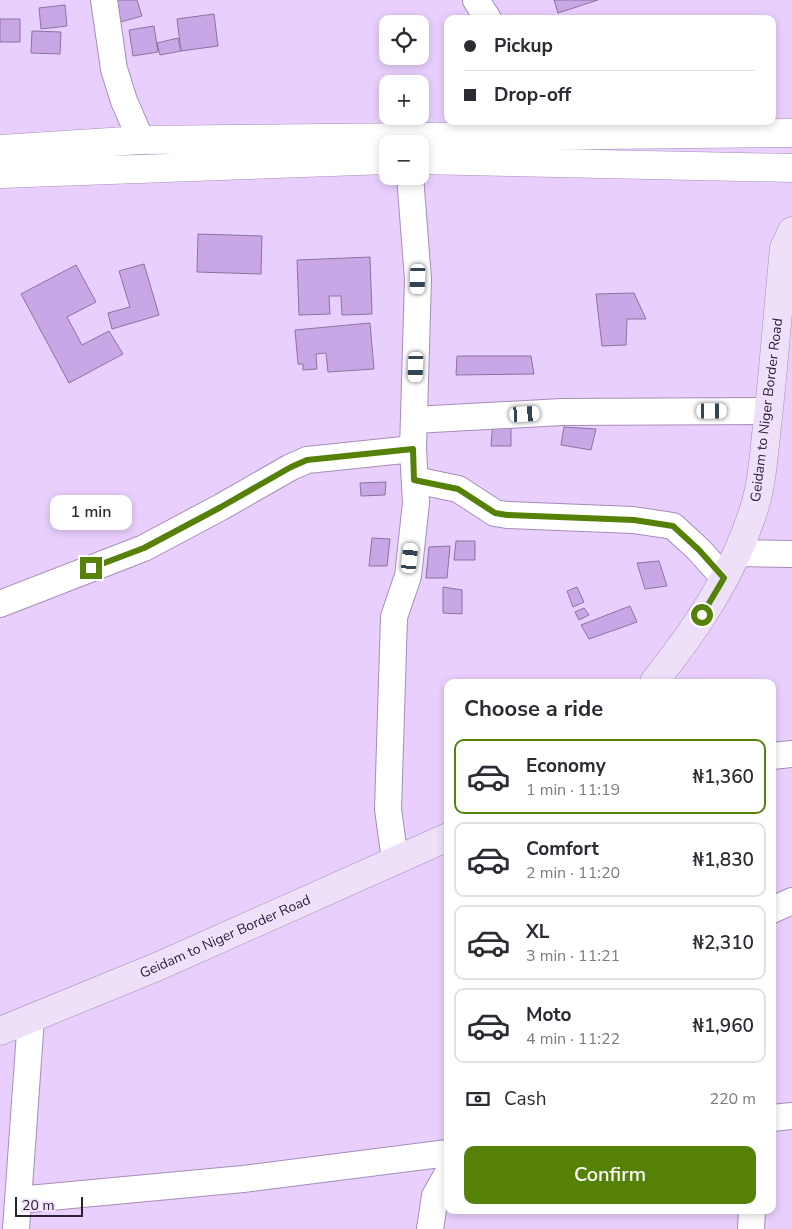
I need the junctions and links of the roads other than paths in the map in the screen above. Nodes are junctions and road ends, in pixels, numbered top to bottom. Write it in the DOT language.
graph roads {
  1 [pos="104,0"];
  2 [pos="476,0"];
  3 [pos="485,15"];
  4 [pos="792,134"];
  5 [pos="141,140"];
  6 [pos="0,149"];
  7 [pos="379,160"];
  8 [pos="429,160"];
  9 [pos="792,168"];
  10 [pos="0,174"];
  11 [pos="411,185"];
  12 [pos="789,242"];
  13 [pos="769,411"];
  14 [pos="414,420"];
  15 [pos="413,449"];
  16 [pos="414,480"];
  17 [pos="737,552"];
  18 [pos="792,554"];
  19 [pos="724,578"];
  20 [pos="0,604"];
  21 [pos="656,679"];
  22 [pos="792,754"];
  23 [pos="776,756"];
  24 [pos="444,839"];
  25 [pos="395,860"];
  26 [pos="792,901"];
  27 [pos="776,908"];
  28 [pos="31,1018"];
  29 [pos="0,1031"];
  30 [pos="792,1116"];
  31 [pos="776,1118"];
  32 [pos="444,1153"];
  33 [pos="444,1180"];
  34 [pos="18,1200"];
  35 [pos="752,1214"];
  36 [pos="16,1229"];
  37 [pos="430,1229"];
  38 [pos="751,1229"];
  1 -- 5 [label="street"];
  2 -- 3 [label="street"];
  4 -- 5 [label="street"];
  5 -- 6 [label="street"];
  7 -- 10 [label="street"];
  8 -- 9 [label="street"];
  11 -- 14 [label="street"];
  12 -- 13 [label="main road, Geidam to Niger Border Road"];
  13 -- 14 [label="street"];
  13 -- 17 [label="main road, Geidam to Niger Border Road"];
  14 -- 15 [label="street"];
  15 -- 16 [label="street"];
  15 -- 20 [label="street"];
  16 -- 19 [label="street"];
  16 -- 25 [label="street"];
  17 -- 18 [label="street"];
  17 -- 19 [label="main road, Geidam to Niger Border Road"];
  19 -- 21 [label="main road, Geidam to Niger Border Road"];
  22 -- 23 [label="street"];
  24 -- 25 [label="main road, Geidam to Niger Border Road"];
  25 -- 28 [label="main road, Geidam to Niger Border Road"];
  26 -- 27 [label="street"];
  28 -- 29 [label="main road, Geidam to Niger Border Road"];
  28 -- 34 [label="street"];
  30 -- 31 [label="street"];
  32 -- 34 [label="street"];
  33 -- 37 [label="street"];
  34 -- 36 [label="street"];
  35 -- 38 [label="street"];
}
